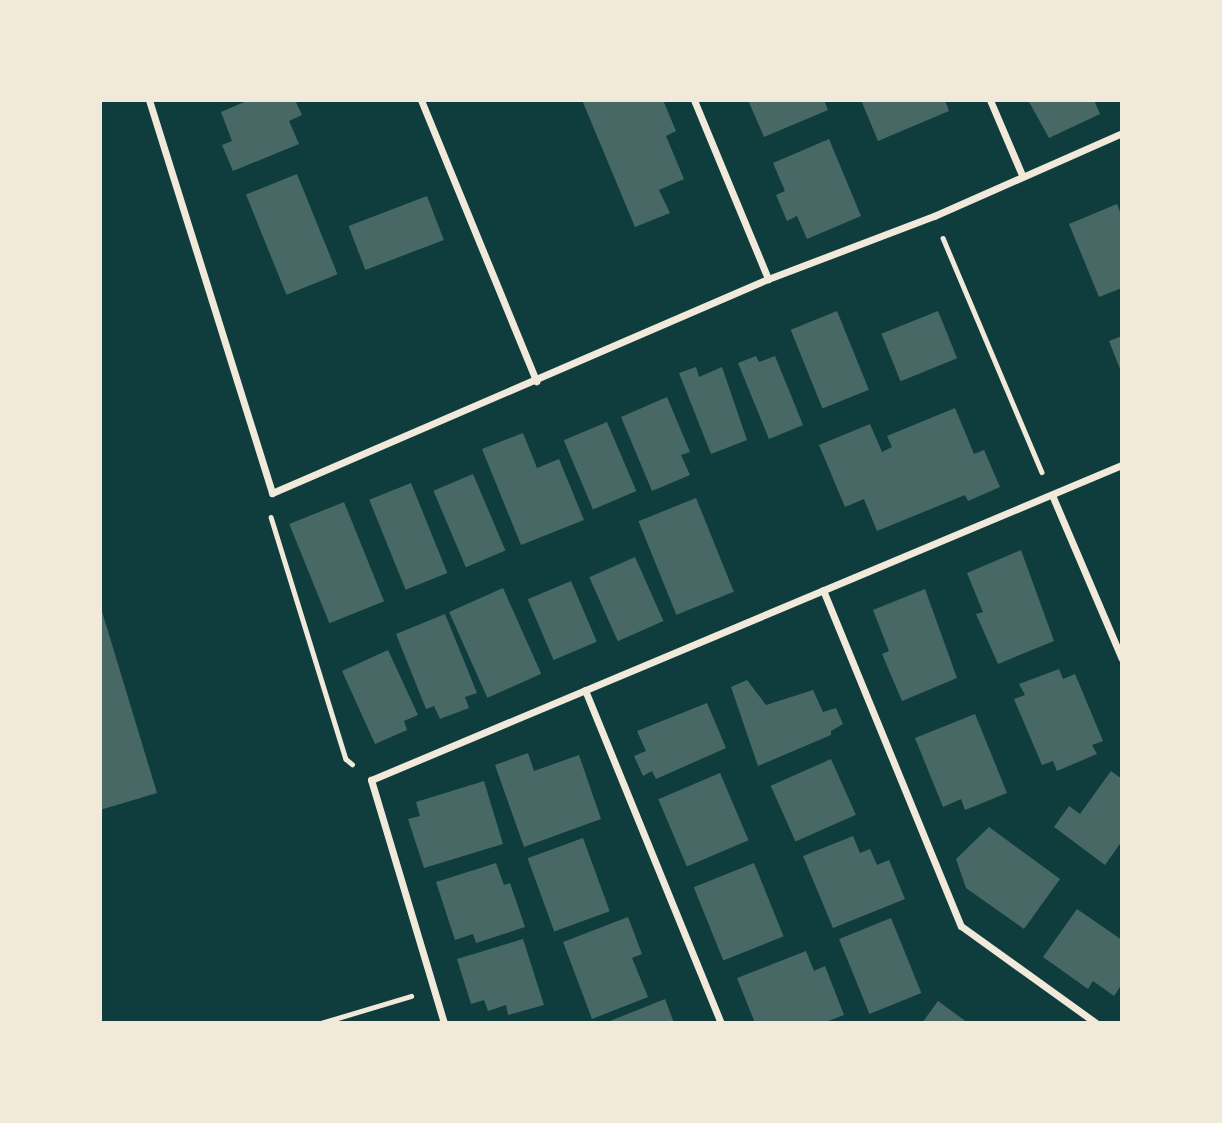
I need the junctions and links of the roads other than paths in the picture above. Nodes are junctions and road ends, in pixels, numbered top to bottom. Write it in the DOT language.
graph roads {
  1 [pos="149,100"];
  2 [pos="421,100"];
  3 [pos="694,100"];
  4 [pos="990,100"];
  5 [pos="1122,133"];
  6 [pos="1022,175"];
  7 [pos="768,279"];
  8 [pos="536,381"];
  9 [pos="1122,465"];
  10 [pos="1052,495"];
  11 [pos="823,590"];
  12 [pos="1122,659"];
  13 [pos="585,690"];
  14 [pos="443,1023"];
  15 [pos="721,1023"];
  16 [pos="1096,1023"];
  1 -- 8 [label="street"];
  2 -- 8 [label="street"];
  3 -- 7 [label="street"];
  4 -- 6 [label="street"];
  5 -- 6 [label="street"];
  6 -- 7 [label="street"];
  7 -- 8 [label="street"];
  9 -- 10 [label="street"];
  10 -- 11 [label="street"];
  10 -- 12 [label="street"];
  11 -- 13 [label="street"];
  11 -- 16 [label="street"];
  13 -- 14 [label="street"];
  13 -- 15 [label="street"];
}
